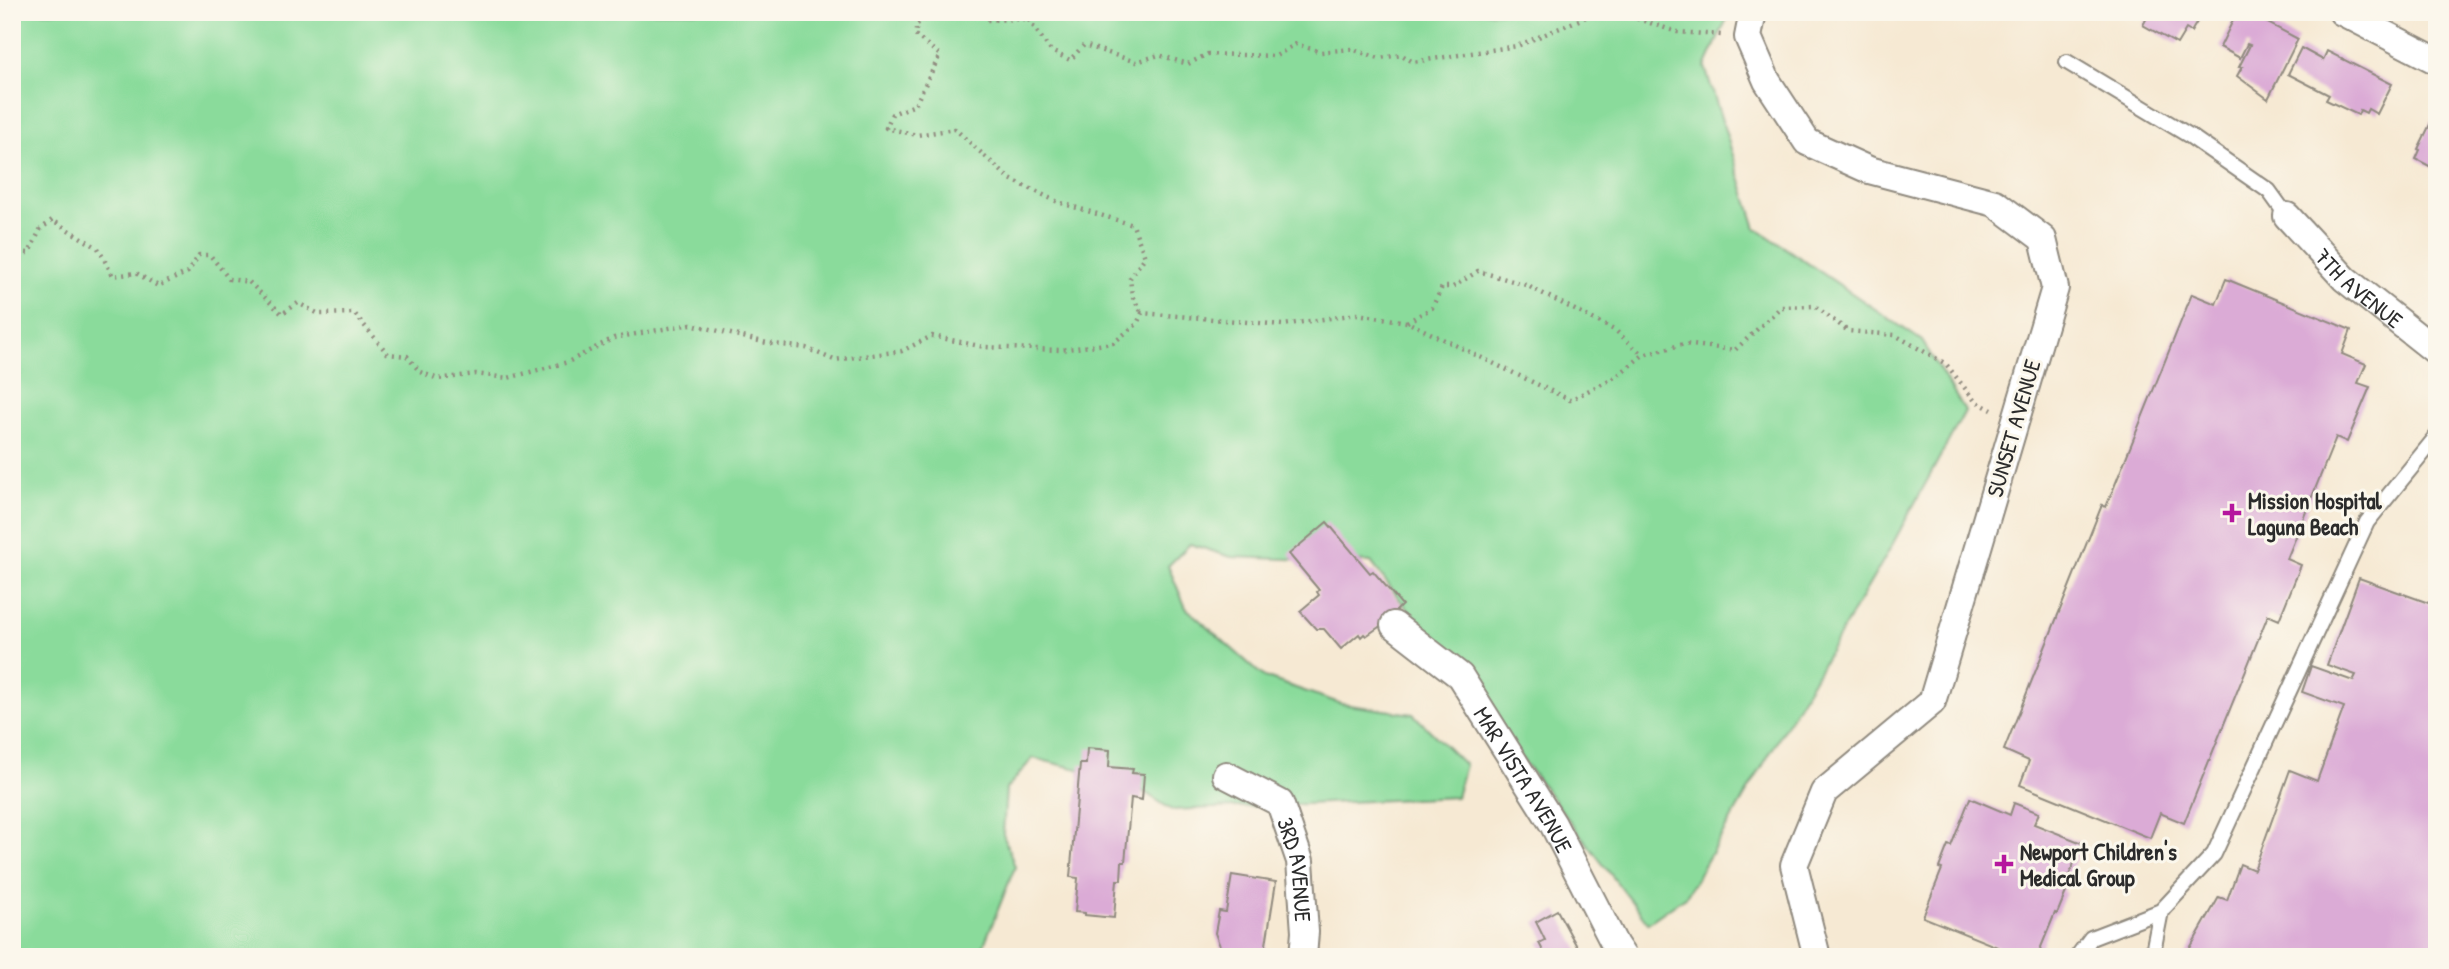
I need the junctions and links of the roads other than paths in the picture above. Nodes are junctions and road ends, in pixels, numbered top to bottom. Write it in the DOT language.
graph roads {
  1 [pos="2342,12"];
  2 [pos="1751,24"];
  3 [pos="2434,54"];
  4 [pos="2067,62"];
  5 [pos="2287,216"];
  6 [pos="2437,352"];
  7 [pos="2437,436"];
  8 [pos="1394,625"];
  9 [pos="1226,775"];
  10 [pos="2161,911"];
  11 [pos="1303,957"];
  12 [pos="1623,957"];
  13 [pos="1816,957"];
  14 [pos="2077,957"];
  15 [pos="2152,957"];
  1 -- 3 [label="street"];
  2 -- 13 [label="street, SUNSET AVENUE"];
  4 -- 5 [label="lane"];
  5 -- 6 [label="street, 7TH AVENUE"];
  7 -- 10 [label="lane"];
  8 -- 12 [label="street, MAR VISTA AVENUE"];
  9 -- 11 [label="street, 3RD AVENUE"];
  10 -- 14 [label="lane"];
  10 -- 15 [label="lane"];
}
